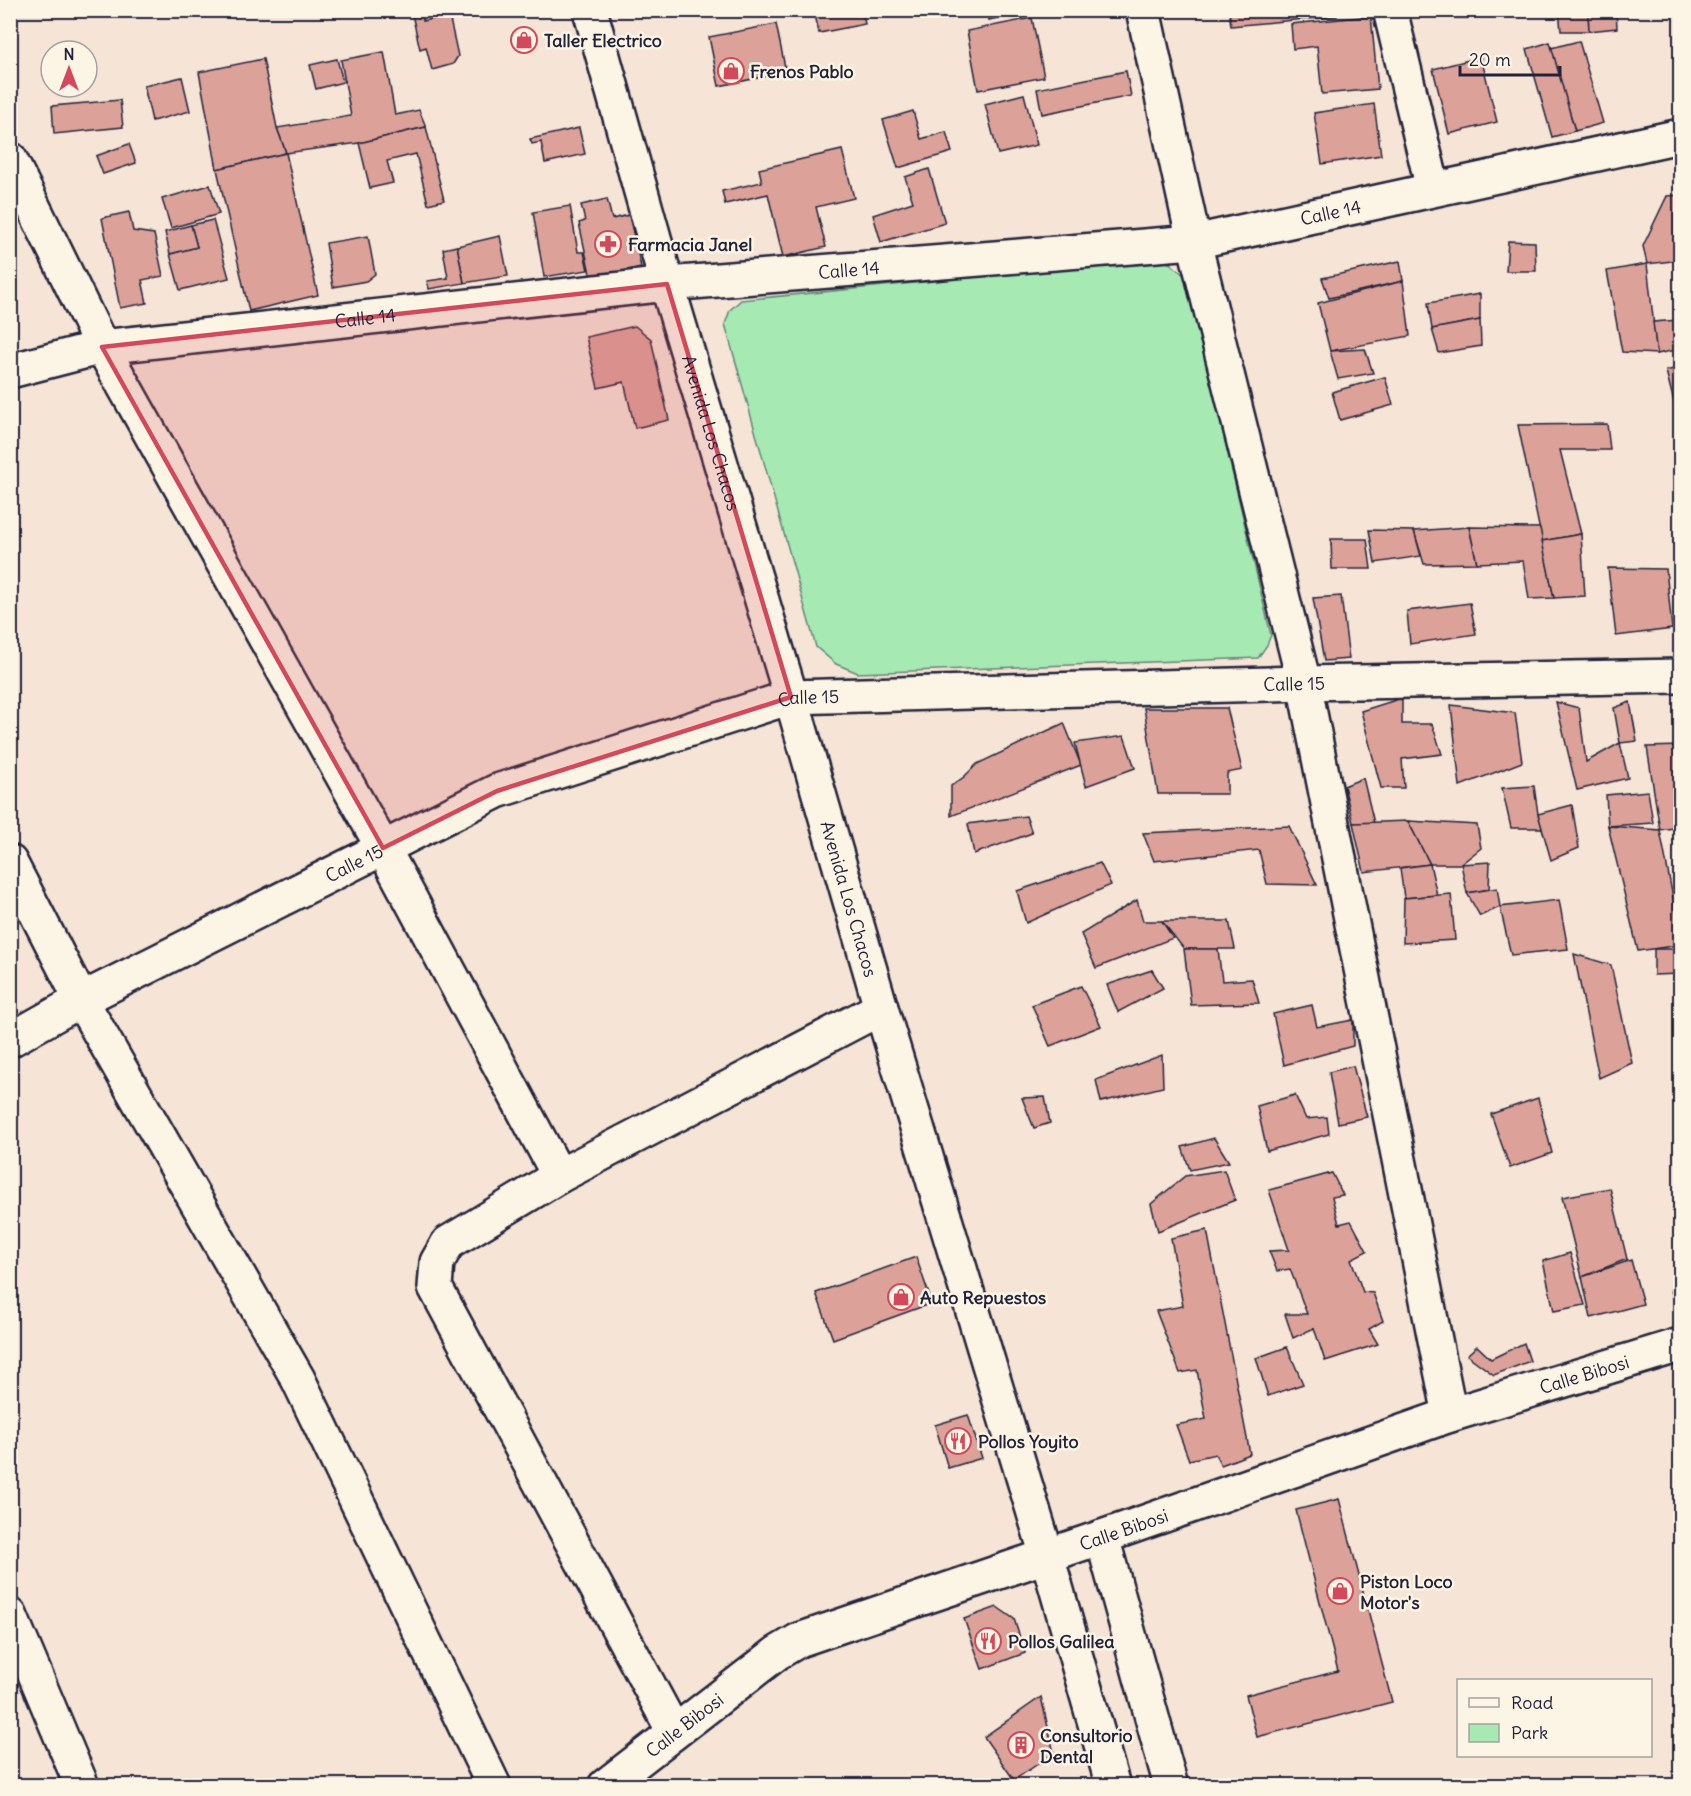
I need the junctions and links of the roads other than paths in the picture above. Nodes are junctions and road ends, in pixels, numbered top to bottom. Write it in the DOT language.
graph roads {
  1 [pos="590,10"];
  2 [pos="1143,10"];
  3 [pos="1390,10"];
  4 [pos="1680,136"];
  5 [pos="10,159"];
  6 [pos="1433,189"];
  7 [pos="1194,242"];
  8 [pos="667,284"];
  9 [pos="102,347"];
  10 [pos="10,371"];
  11 [pos="1680,676"];
  12 [pos="1304,683"];
  13 [pos="791,697"];
  14 [pos="382,848"];
  15 [pos="10,862"];
  16 [pos="81,1000"];
  17 [pos="881,1008"];
  18 [pos="10,1040"];
  19 [pos="559,1176"];
  20 [pos="1680,1345"];
  21 [pos="1450,1415"];
  22 [pos="1102,1537"];
  23 [pos="1047,1556"];
  24 [pos="10,1614"];
  25 [pos="674,1732"];
  26 [pos="82,1785"];
  27 [pos="494,1785"];
  28 [pos="605,1785"];
  29 [pos="1113,1785"];
  30 [pos="1171,1785"];
  1 -- 8 [label="street, Avenida Los Chacos"];
  2 -- 7 [label="street"];
  3 -- 6 [label="street"];
  4 -- 6 [label="street, Calle 14"];
  5 -- 9 [label="street"];
  6 -- 7 [label="street, Calle 14"];
  7 -- 8 [label="street, Calle 14"];
  7 -- 12 [label="street"];
  8 -- 9 [label="street, Calle 14"];
  8 -- 13 [label="street, Avenida Los Chacos"];
  9 -- 10 [label="street, Calle 14"];
  9 -- 14 [label="street"];
  11 -- 12 [label="street, Calle 15"];
  12 -- 13 [label="street, Calle 15"];
  12 -- 21 [label="street"];
  13 -- 14 [label="street, Calle 15"];
  13 -- 17 [label="street, Avenida Los Chacos"];
  14 -- 16 [label="street, Calle 15"];
  14 -- 19 [label="street"];
  15 -- 16 [label="street"];
  16 -- 18 [label="street, Calle 15"];
  16 -- 27 [label="street"];
  17 -- 19 [label="street"];
  17 -- 23 [label="street, Avenida Los Chacos"];
  19 -- 25 [label="street"];
  20 -- 21 [label="street, Calle Bibosi"];
  21 -- 22 [label="street, Calle Bibosi"];
  22 -- 23 [label="street, Calle Bibosi"];
  22 -- 30 [label="street"];
  23 -- 25 [label="street, Calle Bibosi"];
  23 -- 29 [label="street, Avenida Los Chacos"];
  24 -- 26 [label="street"];
  25 -- 28 [label="street, Calle Bibosi"];
}
